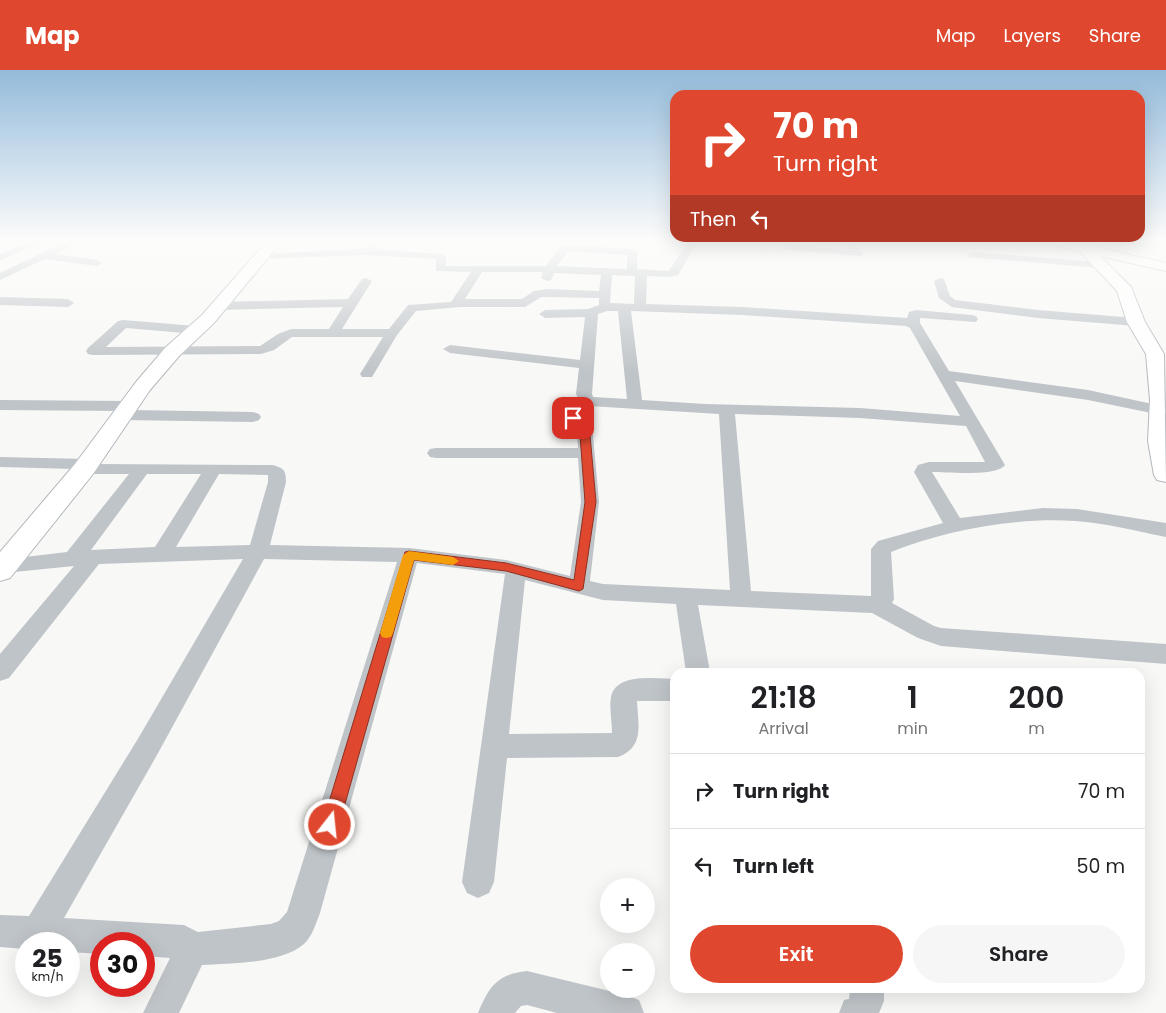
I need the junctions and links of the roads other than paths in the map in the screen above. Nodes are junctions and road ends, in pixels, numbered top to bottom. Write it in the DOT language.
graph roads {
  1 [pos="235,285"];
  2 [pos="364,285"];
  3 [pos="469,285"];
  4 [pos="545,285"];
  5 [pos="607,285"];
  6 [pos="637,285"];
  7 [pos="941,285"];
  8 [pos="1120,285"];
  9 [pos="543,293"];
  10 [pos="0,301"];
  11 [pos="606,301"];
  12 [pos="68,303"];
  13 [pos="352,303"];
  14 [pos="458,303"];
  15 [pos="217,306"];
  16 [pos="624,307"];
  17 [pos="640,308"];
  18 [pos="592,312"];
  19 [pos="545,314"];
  20 [pos="984,321"];
  21 [pos="1136,322"];
  22 [pos="914,324"];
  23 [pos="196,330"];
  24 [pos="332,334"];
  25 [pos="392,334"];
  26 [pos="450,350"];
  27 [pos="173,351"];
  28 [pos="586,365"];
  29 [pos="367,374"];
  30 [pos="944,374"];
  31 [pos="584,399"];
  32 [pos="0,405"];
  33 [pos="636,405"];
  34 [pos="126,410"];
  35 [pos="728,410"];
  36 [pos="1161,410"];
  37 [pos="253,417"];
  38 [pos="972,422"];
  39 [pos="436,453"];
  40 [pos="587,453"];
  41 [pos="0,462"];
  42 [pos="86,466"];
  43 [pos="142,469"];
  44 [pos="213,469"];
  45 [pos="1166,475"];
  46 [pos="955,526"];
  47 [pos="1166,530"];
  48 [pos="258,552"];
  49 [pos="161,554"];
  50 [pos="409,555"];
  51 [pos="83,558"];
  52 [pos="2,569"];
  53 [pos="516,569"];
  54 [pos="579,586"];
  55 [pos="686,596"];
  56 [pos="742,598"];
  57 [pos="876,605"];
  58 [pos="1166,654"];
  59 [pos="697,668"];
  60 [pos="0,671"];
  61 [pos="670,690"];
  62 [pos="494,746"];
  63 [pos="478,882"];
  64 [pos="0,931"];
  65 [pos="38,932"];
  66 [pos="80,935"];
  67 [pos="190,949"];
  68 [pos="867,993"];
  69 [pos="161,1013"];
  70 [pos="496,1013"];
  71 [pos="626,1013"];
  72 [pos="858,1013"];
  1 -- 15 [label="street"];
  2 -- 13 [label="street"];
  3 -- 14 [label="street"];
  4 -- 9 [label="street"];
  5 -- 11 [label="street"];
  6 -- 17 [label="street"];
  7 -- 21 [label="street"];
  8 -- 21 [label="street"];
  9 -- 11 [label="street"];
  9 -- 14 [label="street"];
  10 -- 12 [label="street"];
  11 -- 16 [label="street"];
  11 -- 18 [label="street"];
  13 -- 15 [label="street"];
  13 -- 24 [label="street"];
  14 -- 25 [label="street"];
  15 -- 23 [label="street"];
  16 -- 17 [label="street"];
  16 -- 33 [label="street"];
  17 -- 22 [label="street"];
  18 -- 19 [label="street"];
  18 -- 28 [label="street"];
  20 -- 22 [label="street"];
  21 -- 36 [label="street"];
  22 -- 30 [label="street"];
  23 -- 27 [label="street"];
  23 -- 27 [label="street"];
  24 -- 25 [label="street"];
  24 -- 27 [label="street"];
  25 -- 29 [label="street"];
  26 -- 28 [label="street"];
  27 -- 34 [label="street"];
  28 -- 31 [label="street"];
  30 -- 36 [label="street"];
  30 -- 38 [label="street"];
  31 -- 33 [label="street"];
  31 -- 40 [label="street"];
  32 -- 34 [label="street"];
  33 -- 35 [label="street"];
  34 -- 37 [label="street"];
  34 -- 42 [label="street"];
  35 -- 38 [label="street"];
  35 -- 56 [label="street"];
  36 -- 45 [label="street"];
  38 -- 46 [label="street"];
  39 -- 40 [label="street"];
  40 -- 54 [label="street"];
  41 -- 42 [label="street"];
  42 -- 43 [label="street"];
  42 -- 52 [label="street"];
  43 -- 44 [label="street"];
  43 -- 51 [label="street"];
  44 -- 48 [label="street"];
  44 -- 49 [label="street"];
  46 -- 47 [label="street"];
  46 -- 57 [label="street"];
  48 -- 49 [label="street"];
  48 -- 50 [label="street"];
  48 -- 65 [label="street"];
  49 -- 51 [label="street"];
  50 -- 53 [label="street"];
  50 -- 67 [label="street"];
  51 -- 52 [label="street"];
  51 -- 60 [label="street"];
  53 -- 54 [label="street"];
  53 -- 62 [label="street"];
  54 -- 55 [label="street"];
  55 -- 56 [label="street"];
  55 -- 59 [label="street"];
  56 -- 57 [label="street"];
  57 -- 58 [label="street"];
  61 -- 62 [label="street"];
  62 -- 63 [label="street"];
  64 -- 65 [label="street"];
  66 -- 67 [label="street"];
  67 -- 69 [label="street"];
  68 -- 72 [label="street"];
  70 -- 71 [label="street"];
}
